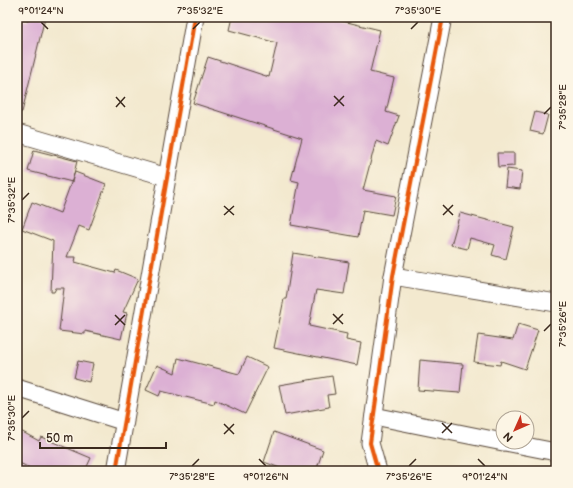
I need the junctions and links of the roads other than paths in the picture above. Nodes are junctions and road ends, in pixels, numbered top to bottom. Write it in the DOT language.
graph roads {
  1 [pos="195,17"];
  2 [pos="443,17"];
  3 [pos="17,133"];
  4 [pos="167,177"];
  5 [pos="393,276"];
  6 [pos="556,303"];
  7 [pos="17,388"];
  8 [pos="374,416"];
  9 [pos="125,422"];
  10 [pos="495,440"];
  11 [pos="535,448"];
  12 [pos="556,452"];
  13 [pos="116,471"];
  14 [pos="378,471"];
  1 -- 4 [label="street"];
  2 -- 5 [label="street"];
  3 -- 4 [label="street"];
  4 -- 9 [label="street"];
  5 -- 6 [label="street"];
  5 -- 8 [label="street"];
  7 -- 9 [label="street"];
  8 -- 10 [label="street"];
  8 -- 14 [label="street"];
  9 -- 13 [label="street"];
  11 -- 12 [label="street"];
}
